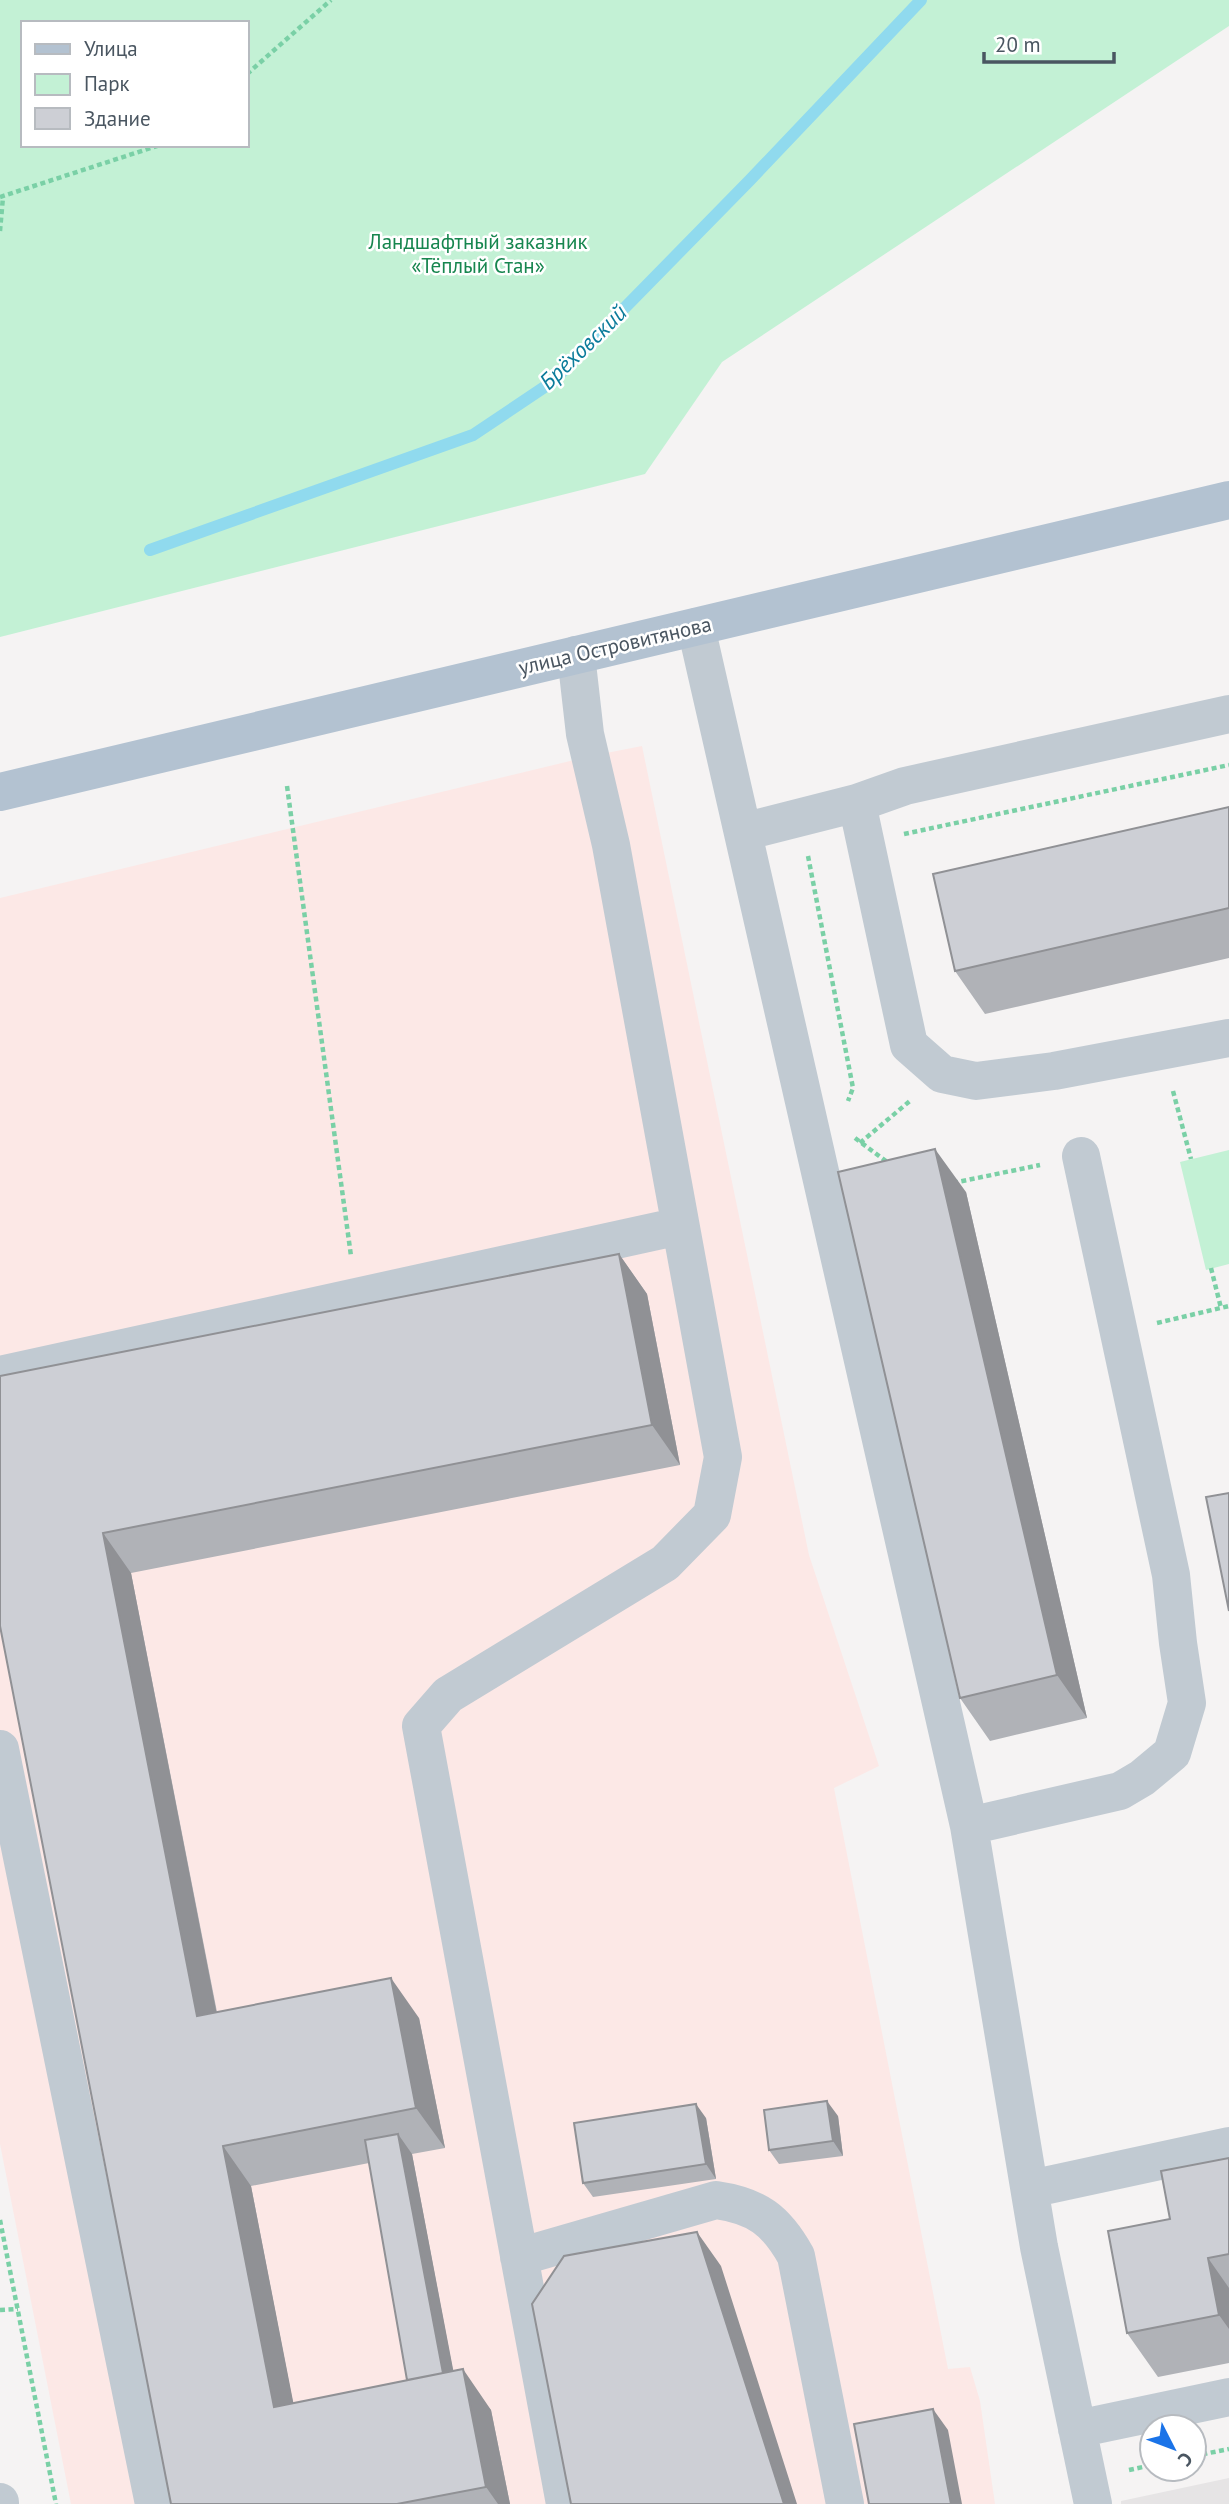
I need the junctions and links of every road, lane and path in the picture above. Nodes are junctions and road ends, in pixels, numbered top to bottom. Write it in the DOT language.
graph roads {
  1 [pos="331,0"];
  2 [pos="248,73"];
  3 [pos="154,147"];
  4 [pos="2,197"];
  5 [pos="0,231"];
  6 [pos="1229,500"];
  7 [pos="696,627"];
  8 [pos="576,655"];
  9 [pos="1229,714"];
  10 [pos="1229,765"];
  11 [pos="287,786"];
  12 [pos="0,792"];
  13 [pos="857,803"];
  14 [pos="743,832"];
  15 [pos="801,838"];
  16 [pos="865,842"];
  17 [pos="1229,1038"];
  18 [pos="1161,1050"];
  19 [pos="942,1074"];
  20 [pos="845,1111"];
  21 [pos="854,1136"];
  22 [pos="860,1143"];
  23 [pos="1081,1156"];
  24 [pos="1191,1159"];
  25 [pos="889,1163"];
  26 [pos="948,1184"];
  27 [pos="680,1226"];
  28 [pos="1211,1268"];
  29 [pos="357,1297"];
  30 [pos="1229,1306"];
  31 [pos="1221,1308"];
  32 [pos="1119,1331"];
  33 [pos="0,1375"];
  34 [pos="0,1749"];
  35 [pos="969,1826"];
  36 [pos="1229,2146"];
  37 [pos="1030,2189"];
  38 [pos="0,2220"];
  39 [pos="519,2257"];
  40 [pos="18,2309"];
  41 [pos="0,2310"];
  42 [pos="1229,2397"];
  43 [pos="1077,2429"];
  44 [pos="1229,2449"];
  45 [pos="1208,2453"];
  46 [pos="55,2504"];
  47 [pos="154,2504"];
  48 [pos="565,2504"];
  49 [pos="845,2504"];
  50 [pos="1093,2504"];
  1 -- 2 [label="path"];
  3 -- 4 [label="path"];
  4 -- 5 [label="path"];
  6 -- 7 [label="main road, улица Островитянова"];
  7 -- 8 [label="main road, улица Островитянова"];
  7 -- 14 [label="lane"];
  8 -- 12 [label="main road, улица Островитянова"];
  8 -- 27 [label="lane"];
  9 -- 13 [label="lane"];
  10 -- 16 [label="path"];
  11 -- 29 [label="path"];
  13 -- 15 [label="lane"];
  13 -- 16 [label="lane"];
  14 -- 15 [label="lane"];
  14 -- 35 [label="lane"];
  15 -- 16 [label="path"];
  15 -- 20 [label="path"];
  16 -- 19 [label="lane"];
  17 -- 18 [label="lane"];
  18 -- 19 [label="lane"];
  18 -- 24 [label="path"];
  19 -- 22 [label="path"];
  21 -- 22 [label="path"];
  22 -- 25 [label="path"];
  23 -- 26 [label="path"];
  23 -- 32 [label="lane"];
  27 -- 29 [label="lane"];
  27 -- 39 [label="lane"];
  28 -- 31 [label="path"];
  29 -- 33 [label="lane"];
  30 -- 31 [label="path"];
  31 -- 32 [label="path"];
  32 -- 35 [label="lane"];
  34 -- 47 [label="lane"];
  35 -- 37 [label="lane"];
  36 -- 37 [label="lane"];
  37 -- 43 [label="lane"];
  38 -- 40 [label="path"];
  39 -- 48 [label="lane"];
  39 -- 49 [label="lane"];
  40 -- 41 [label="path"];
  40 -- 46 [label="path"];
  42 -- 43 [label="lane"];
  43 -- 50 [label="lane"];
  44 -- 45 [label="path"];
}
